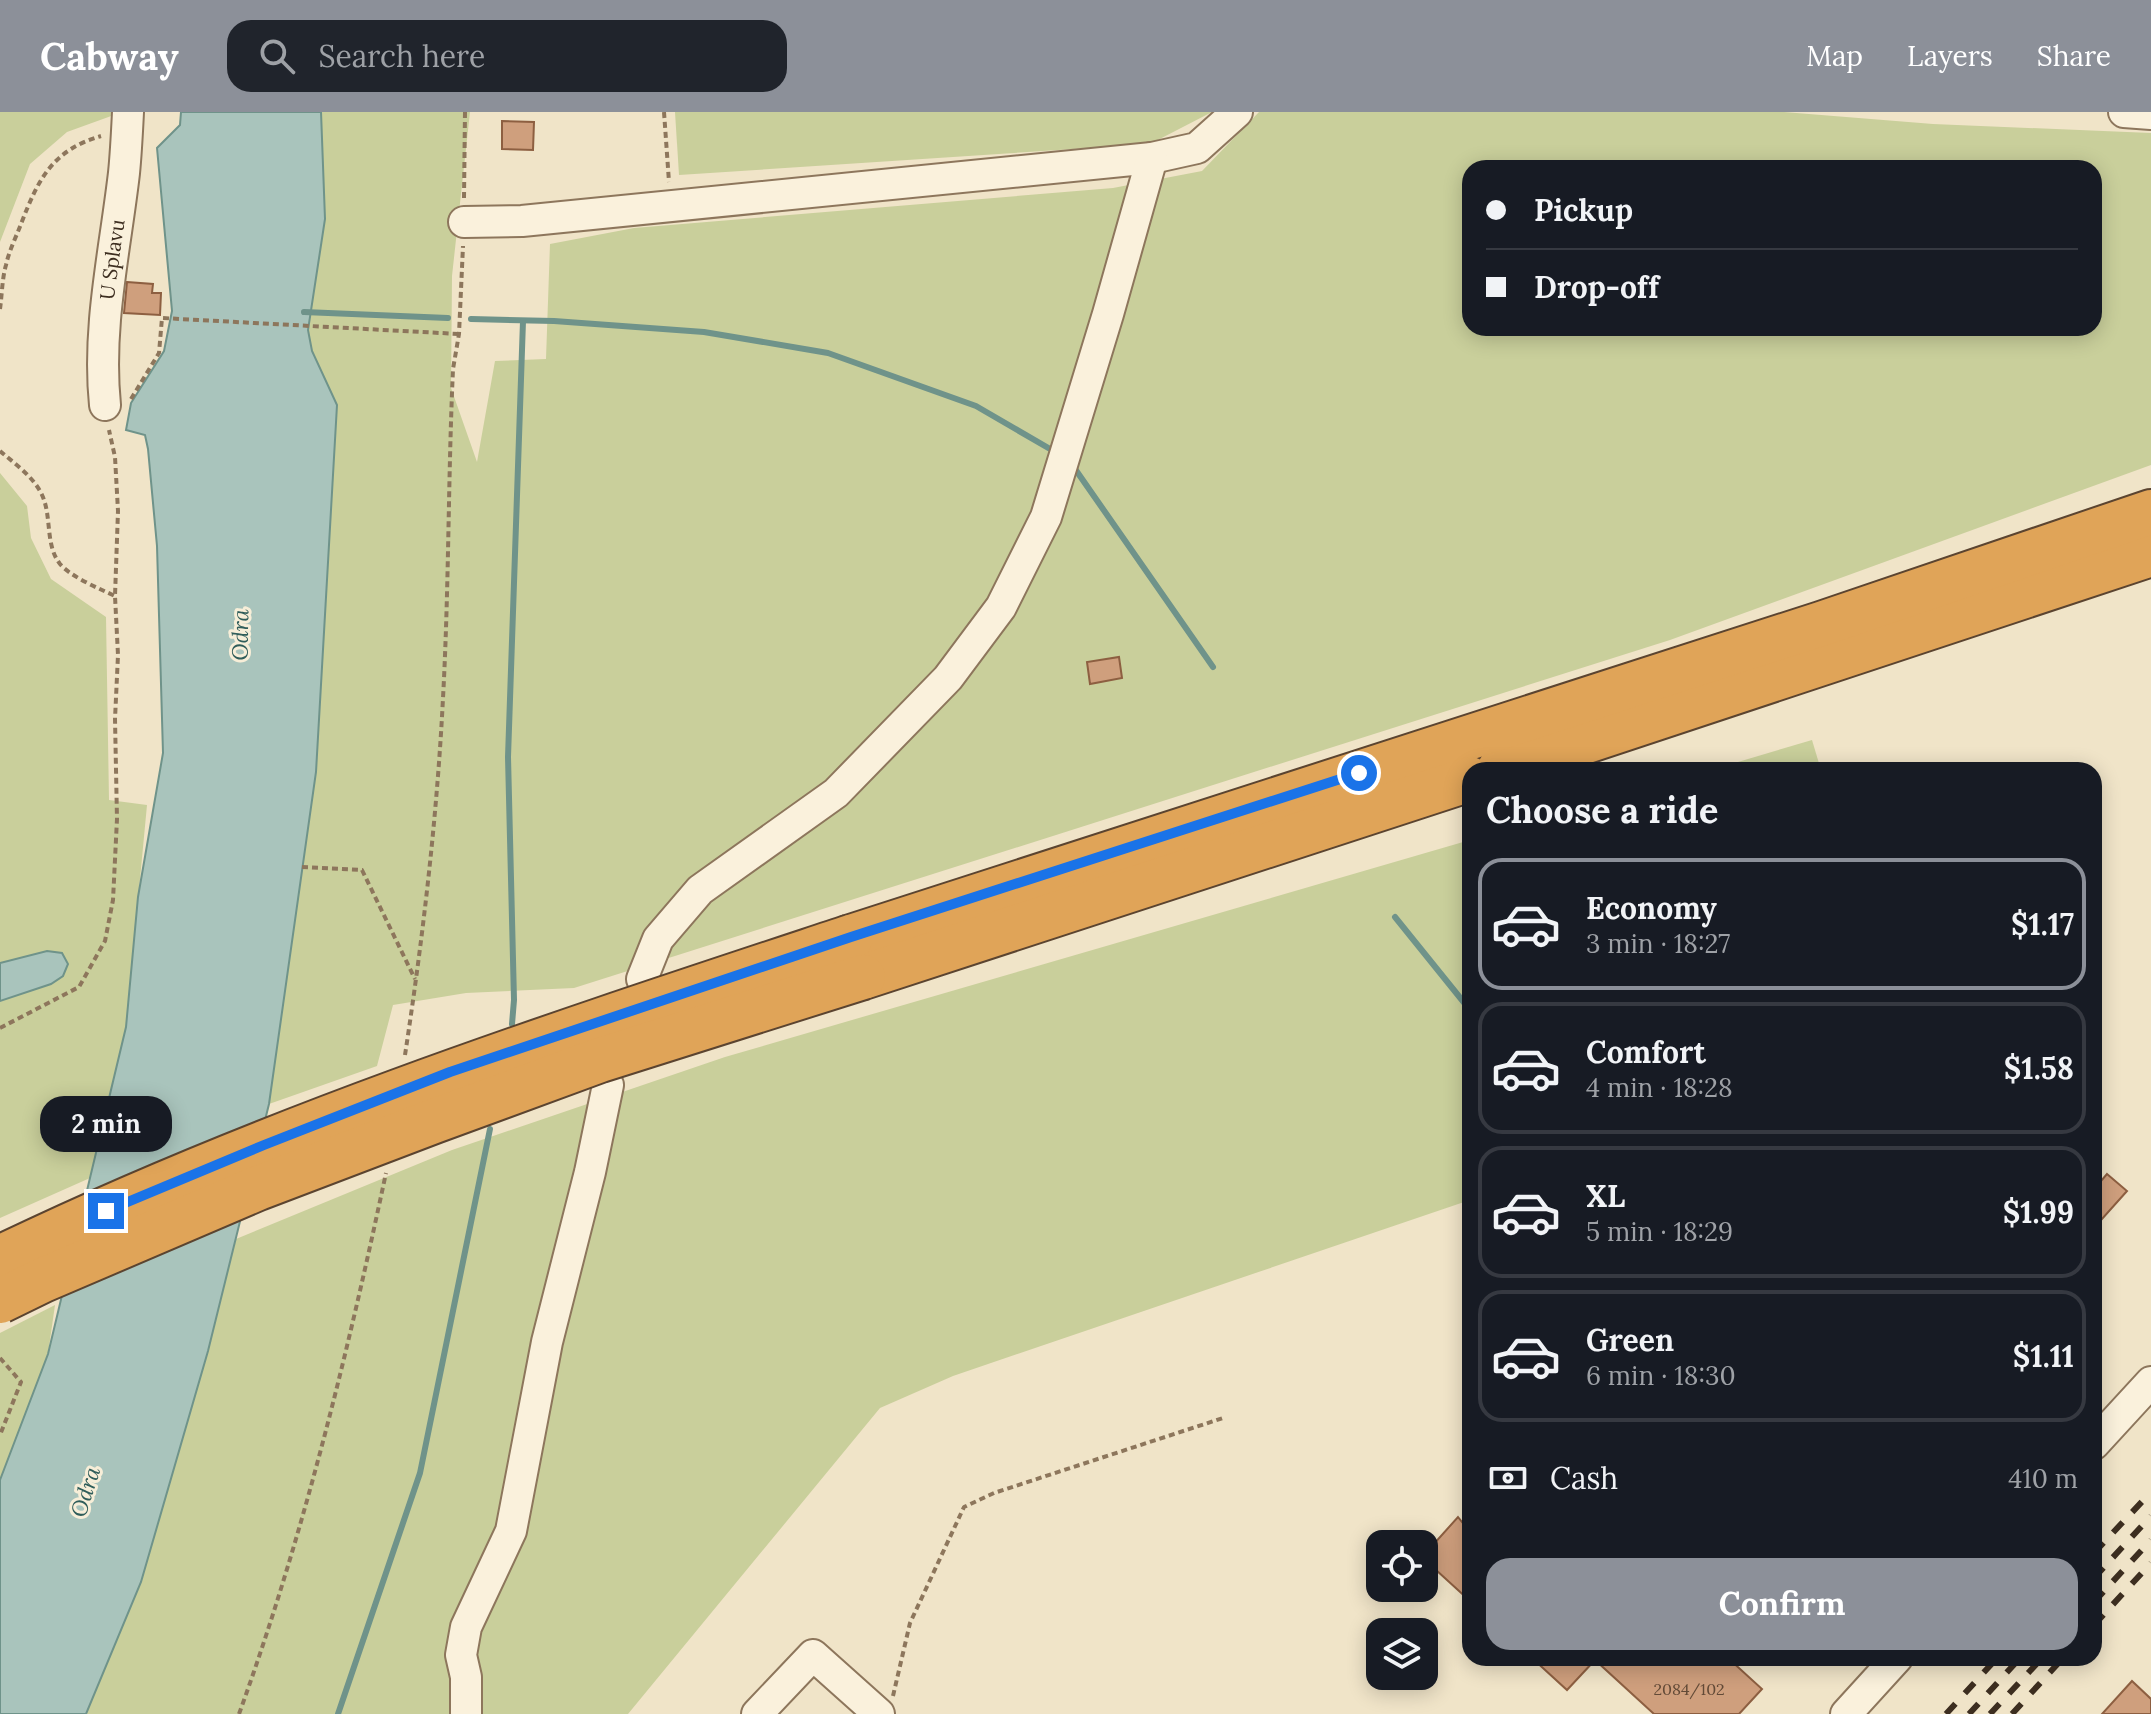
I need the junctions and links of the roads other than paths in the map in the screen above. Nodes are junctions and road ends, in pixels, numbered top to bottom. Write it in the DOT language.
graph roads {
  1 [pos="1237,112"];
  2 [pos="2124,112"];
  3 [pos="2151,114"];
  4 [pos="127,123"];
  5 [pos="1152,158"];
  6 [pos="464,222"];
  7 [pos="117,403"];
  8 [pos="2151,512"];
  9 [pos="2151,554"];
  10 [pos="1523,762"];
  11 [pos="1462,781"];
  12 [pos="857,957"];
  13 [pos="642,979"];
  14 [pos="608,1085"];
  15 [pos="0,1258"];
  16 [pos="0,1301"];
  17 [pos="2151,1382"];
  18 [pos="2102,1435"];
  19 [pos="1890,1666"];
  20 [pos="886,1706"];
  21 [pos="466,1714"];
  22 [pos="757,1714"];
  23 [pos="1846,1714"];
  1 -- 5 [label="street"];
  2 -- 3 [label="street"];
  4 -- 7 [label="street, U Splavu"];
  5 -- 6 [label="street"];
  5 -- 13 [label="street"];
  8 -- 12 [label="highway"];
  9 -- 10 [label="highway"];
  11 -- 12 [label="highway"];
  12 -- 15 [label="highway, bridge"];
  12 -- 16 [label="highway, bridge"];
  14 -- 21 [label="street"];
  17 -- 18 [label="street"];
  19 -- 23 [label="street"];
  20 -- 22 [label="street"];
}
